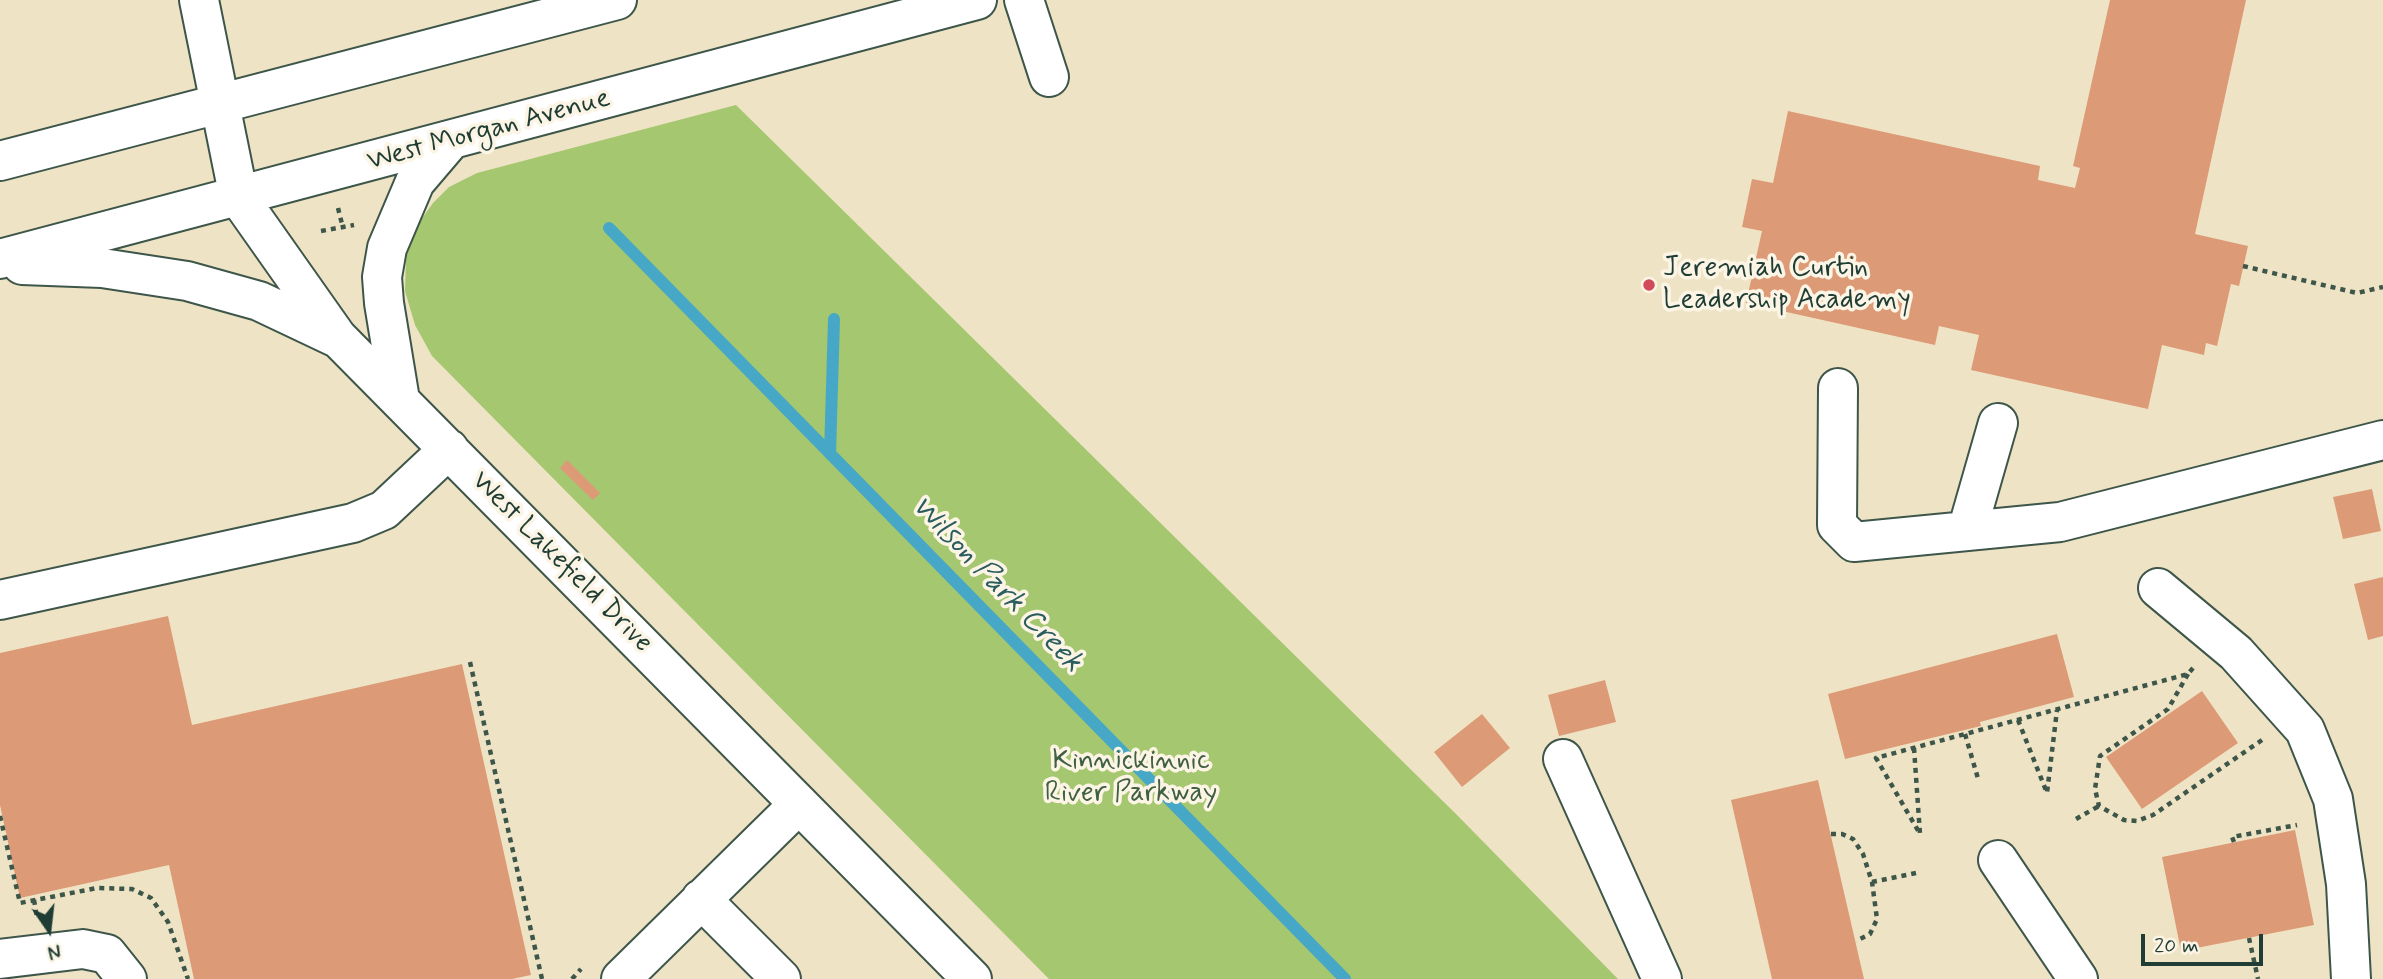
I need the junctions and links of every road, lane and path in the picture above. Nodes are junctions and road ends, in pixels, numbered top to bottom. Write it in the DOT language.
graph roads {
  1 [pos="199,0"];
  2 [pos="617,0"];
  3 [pos="977,0"];
  4 [pos="1024,0"];
  5 [pos="1049,76"];
  6 [pos="219,104"];
  7 [pos="450,141"];
  8 [pos="0,161"];
  9 [pos="239,198"];
  10 [pos="338,206"];
  11 [pos="321,231"];
  12 [pos="0,261"];
  13 [pos="2243,266"];
  14 [pos="2383,287"];
  15 [pos="337,337"];
  16 [pos="1838,388"];
  17 [pos="400,400"];
  18 [pos="1998,424"];
  19 [pos="2383,440"];
  20 [pos="449,449"];
  21 [pos="1967,531"];
  22 [pos="2158,588"];
  23 [pos="0,600"];
  24 [pos="2216,635"];
  25 [pos="470,662"];
  26 [pos="2188,674"];
  27 [pos="2057,710"];
  28 [pos="2295,718"];
  29 [pos="2018,720"];
  30 [pos="1965,734"];
  31 [pos="1914,748"];
  32 [pos="1563,759"];
  33 [pos="1979,782"];
  34 [pos="799,804"];
  35 [pos="2099,806"];
  36 [pos="0,816"];
  37 [pos="2336,818"];
  38 [pos="2076,819"];
  39 [pos="1831,834"];
  40 [pos="2234,842"];
  41 [pos="1998,860"];
  42 [pos="1916,873"];
  43 [pos="1872,882"];
  44 [pos="701,899"];
  45 [pos="2249,938"];
  46 [pos="1856,941"];
  47 [pos="0,959"];
  48 [pos="0,967"];
  49 [pos="3,979"];
  50 [pos="127,979"];
  51 [pos="188,979"];
  52 [pos="542,979"];
  53 [pos="621,979"];
  54 [pos="781,979"];
  55 [pos="972,979"];
  56 [pos="1662,979"];
  57 [pos="2078,979"];
  58 [pos="2258,979"];
  59 [pos="2351,979"];
  1 -- 6 [label="street, West Lakefield Drive"];
  2 -- 6 [label="street"];
  3 -- 7 [label="street, West Morgan Avenue"];
  4 -- 5 [label="street"];
  6 -- 8 [label="street"];
  6 -- 9 [label="street, West Lakefield Drive"];
  7 -- 9 [label="street, West Morgan Avenue"];
  7 -- 17 [label="street"];
  9 -- 12 [label="street, West Morgan Avenue"];
  9 -- 15 [label="street, West Lakefield Drive"];
  10 -- 11 [label="path"];
  12 -- 15 [label="street"];
  13 -- 14 [label="path"];
  15 -- 17 [label="street, West Lakefield Drive"];
  16 -- 21 [label="street"];
  17 -- 20 [label="street, West Lakefield Drive"];
  18 -- 21 [label="street"];
  19 -- 21 [label="street"];
  20 -- 23 [label="street"];
  20 -- 34 [label="street, West Lakefield Drive"];
  22 -- 24 [label="street"];
  24 -- 26 [label="path"];
  24 -- 28 [label="street"];
  25 -- 52 [label="path"];
  26 -- 27 [label="path"];
  26 -- 35 [label="path"];
  27 -- 29 [label="path"];
  27 -- 29 [label="path"];
  28 -- 35 [label="path"];
  28 -- 37 [label="street"];
  29 -- 30 [label="path"];
  30 -- 31 [label="path"];
  30 -- 33 [label="path"];
  31 -- 31 [label="path"];
  32 -- 56 [label="street"];
  34 -- 44 [label="street"];
  34 -- 55 [label="street, West Lakefield Drive"];
  35 -- 38 [label="path"];
  36 -- 51 [label="path"];
  37 -- 40 [label="path"];
  37 -- 59 [label="street"];
  39 -- 43 [label="path"];
  41 -- 57 [label="street"];
  42 -- 43 [label="path"];
  43 -- 46 [label="path"];
  44 -- 53 [label="street"];
  44 -- 54 [label="street"];
  45 -- 58 [label="path"];
  47 -- 50 [label="street"];
  48 -- 49 [label="street"];
}
